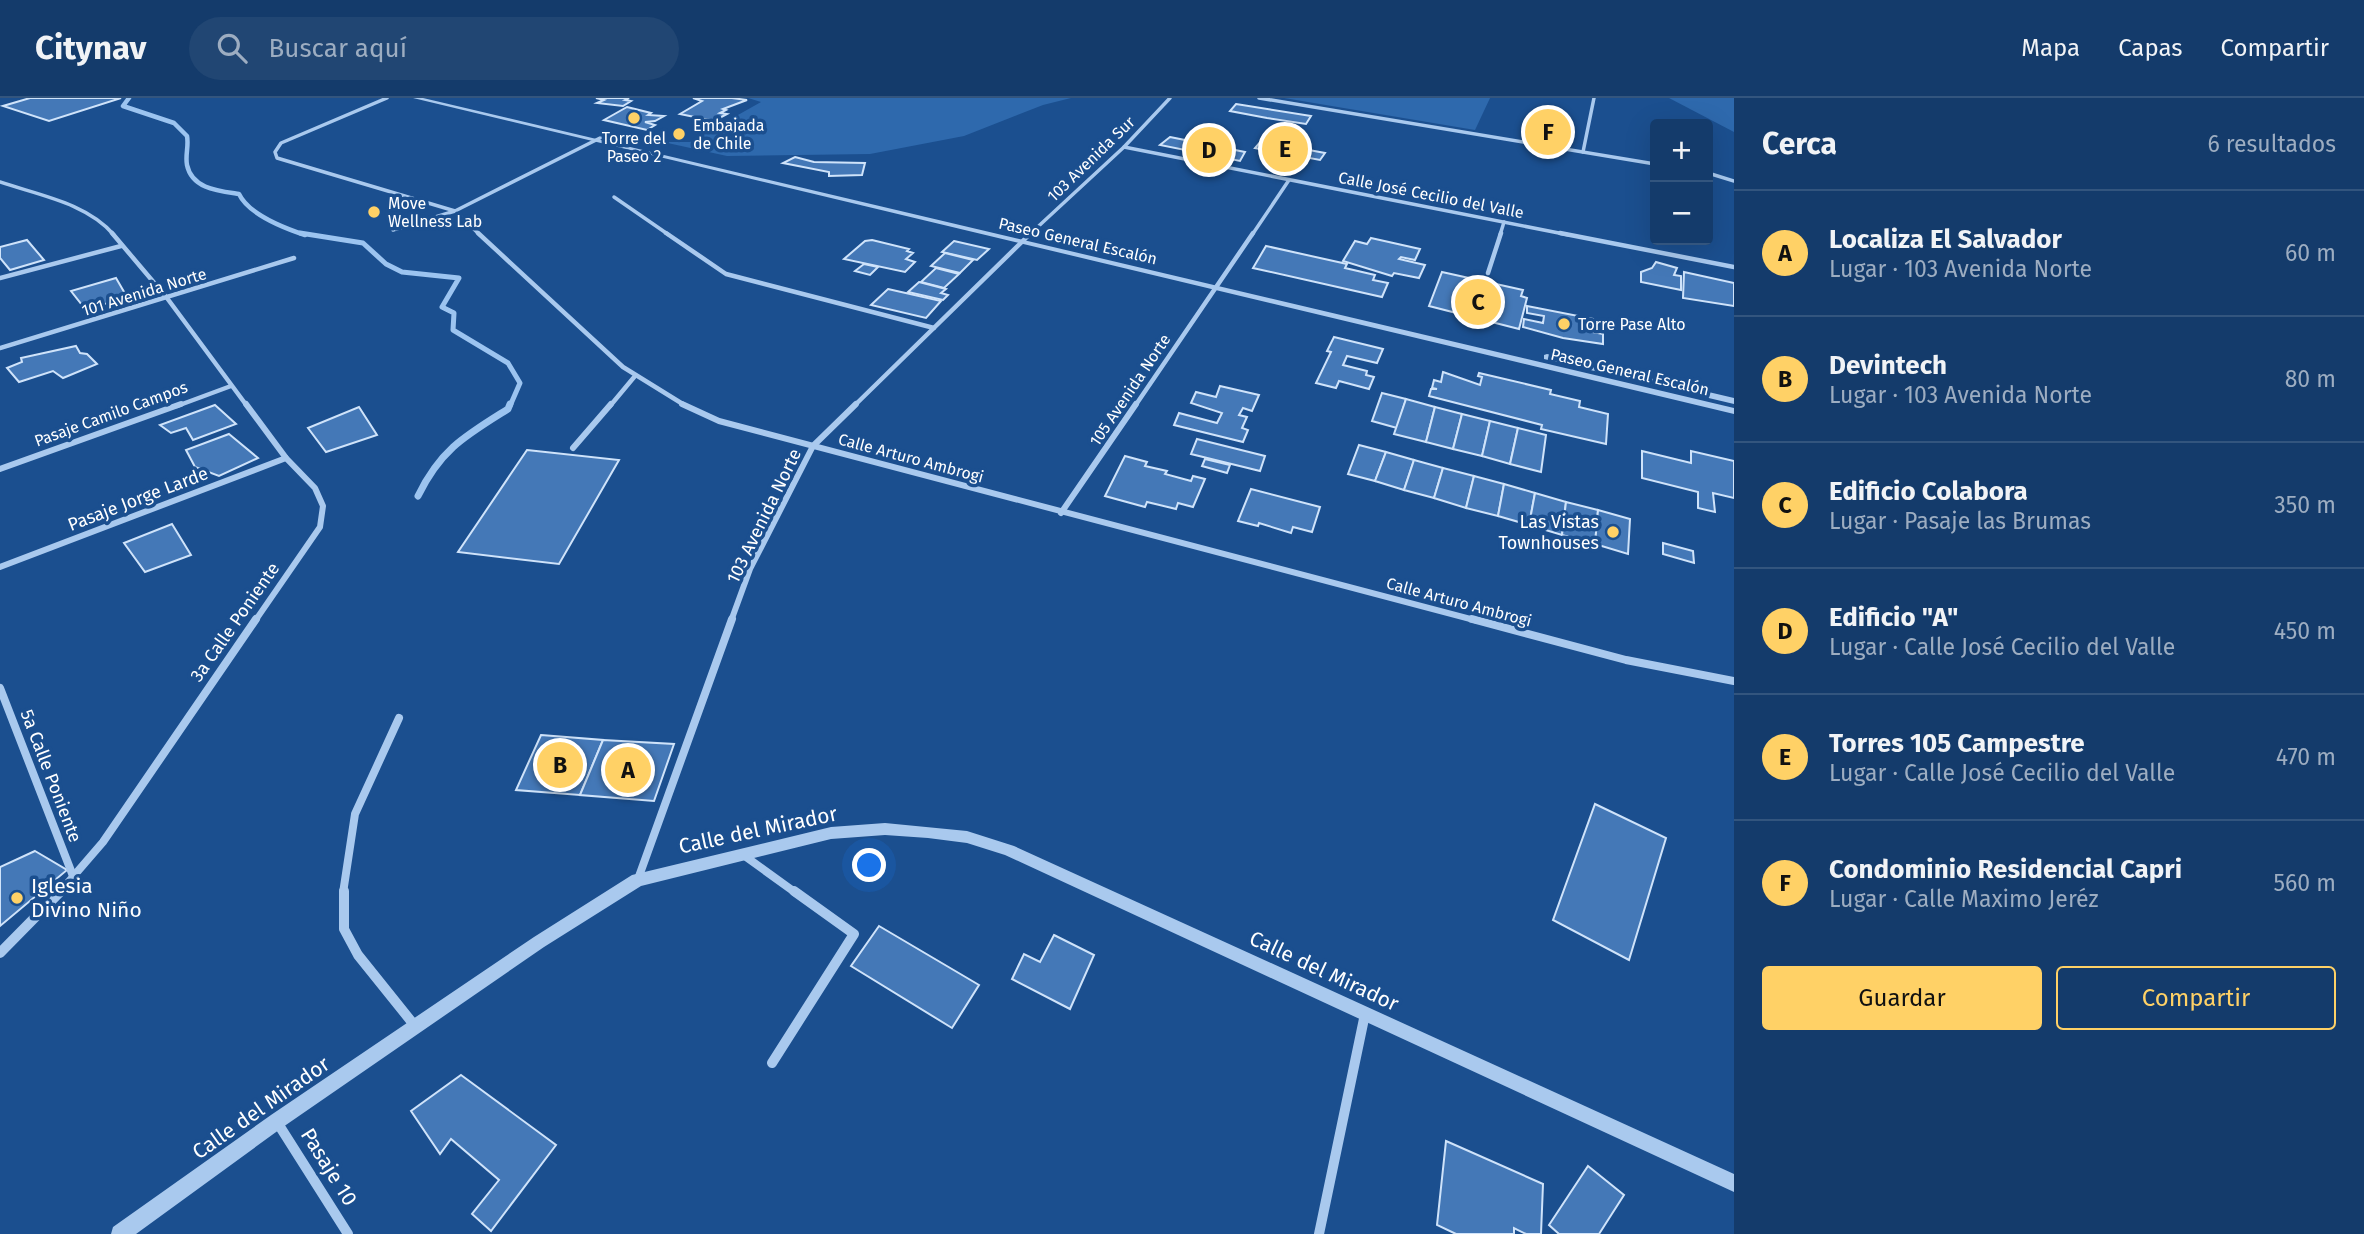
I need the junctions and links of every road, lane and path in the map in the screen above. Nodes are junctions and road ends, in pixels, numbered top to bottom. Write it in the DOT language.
graph roads {
  1 [pos="387,98"];
  2 [pos="416,98"];
  3 [pos="440,98"];
  4 [pos="1170,98"];
  5 [pos="1258,98"];
  6 [pos="1594,98"];
  7 [pos="604,136"];
  8 [pos="596,141"];
  9 [pos="1124,146"];
  10 [pos="1583,152"];
  11 [pos="1650,163"];
  12 [pos="1713,175"];
  13 [pos="1289,180"];
  14 [pos="1734,181"];
  15 [pos="0,182"];
  16 [pos="614,197"];
  17 [pos="455,211"];
  18 [pos="1504,222"];
  19 [pos="393,230"];
  20 [pos="1025,239"];
  21 [pos="121,246"];
  22 [pos="294,258"];
  23 [pos="1734,267"];
  24 [pos="1488,272"];
  25 [pos="0,278"];
  26 [pos="1217,284"];
  27 [pos="167,298"];
  28 [pos="934,328"];
  29 [pos="0,348"];
  30 [pos="635,376"];
  31 [pos="231,386"];
  32 [pos="1734,401"];
  33 [pos="1734,411"];
  34 [pos="813,446"];
  35 [pos="573,448"];
  36 [pos="286,458"];
  37 [pos="0,469"];
  38 [pos="1061,513"];
  39 [pos="0,567"];
  40 [pos="1734,681"];
  41 [pos="0,688"];
  42 [pos="399,718"];
  43 [pos="741,853"];
  44 [pos="73,876"];
  45 [pos="637,880"];
  46 [pos="0,953"];
  47 [pos="1365,1014"];
  48 [pos="415,1027"];
  49 [pos="772,1063"];
  50 [pos="277,1121"];
  51 [pos="1734,1183"];
  52 [pos="120,1234"];
  53 [pos="348,1234"];
  54 [pos="1319,1234"];
  1 -- 17 [label="street, Calle Arturo Ambrogi"];
  2 -- 8 [label="street, Paseo General Escalón"];
  3 -- 7 [label="street, Paseo General Escalón"];
  4 -- 9 [label="street, 103 Avenida Sur"];
  5 -- 10 [label="street"];
  6 -- 10 [label="street"];
  7 -- 8 [label="street"];
  7 -- 20 [label="street, Paseo General Escalón"];
  8 -- 17 [label="street"];
  8 -- 20 [label="street, Paseo General Escalón"];
  9 -- 13 [label="street, Calle José Cecilio del Valle"];
  9 -- 20 [label="street, 103 Avenida Sur"];
  10 -- 11 [label="street"];
  12 -- 14 [label="street"];
  13 -- 18 [label="street, Calle José Cecilio del Valle"];
  13 -- 26 [label="street, 105 Avenida Norte"];
  15 -- 21 [label="street, 3a Calle Poniente"];
  16 -- 28 [label="street"];
  17 -- 19 [label="street"];
  17 -- 30 [label="street, Calle Arturo Ambrogi"];
  18 -- 23 [label="street, Calle José Cecilio del Valle"];
  18 -- 24 [label="street"];
  20 -- 26 [label="street, Paseo General Escalón"];
  20 -- 28 [label="street, 103 Avenida Norte"];
  21 -- 25 [label="street"];
  21 -- 27 [label="street, 3a Calle Poniente"];
  22 -- 27 [label="street, 101 Avenida Norte"];
  26 -- 32 [label="street, Paseo General Escalón"];
  26 -- 33 [label="street, Paseo General Escalón"];
  26 -- 38 [label="street, 105 Avenida Norte"];
  27 -- 29 [label="street, 101 Avenida Norte"];
  27 -- 31 [label="street, 3a Calle Poniente"];
  28 -- 34 [label="street, 103 Avenida Norte"];
  30 -- 34 [label="street, Calle Arturo Ambrogi"];
  30 -- 35 [label="street"];
  31 -- 36 [label="street, 3a Calle Poniente"];
  31 -- 37 [label="street, Pasaje Camilo Campos"];
  34 -- 38 [label="street, Calle Arturo Ambrogi"];
  34 -- 45 [label="street, 103 Avenida Norte"];
  36 -- 39 [label="street, Pasaje Jorge Larde"];
  36 -- 44 [label="street, 3a Calle Poniente"];
  38 -- 40 [label="street, Calle Arturo Ambrogi"];
  41 -- 44 [label="street, 5a Calle Poniente"];
  42 -- 48 [label="street"];
  43 -- 45 [label="street, Calle del Mirador"];
  43 -- 47 [label="street, Calle del Mirador"];
  43 -- 49 [label="street"];
  44 -- 46 [label="street, 3a Calle Poniente"];
  45 -- 48 [label="street, Calle del Mirador"];
  47 -- 51 [label="street, Calle del Mirador"];
  47 -- 54 [label="street"];
  48 -- 50 [label="street, Calle del Mirador"];
  50 -- 52 [label="street, Calle del Mirador"];
  50 -- 53 [label="street, Pasaje 10"];
}
